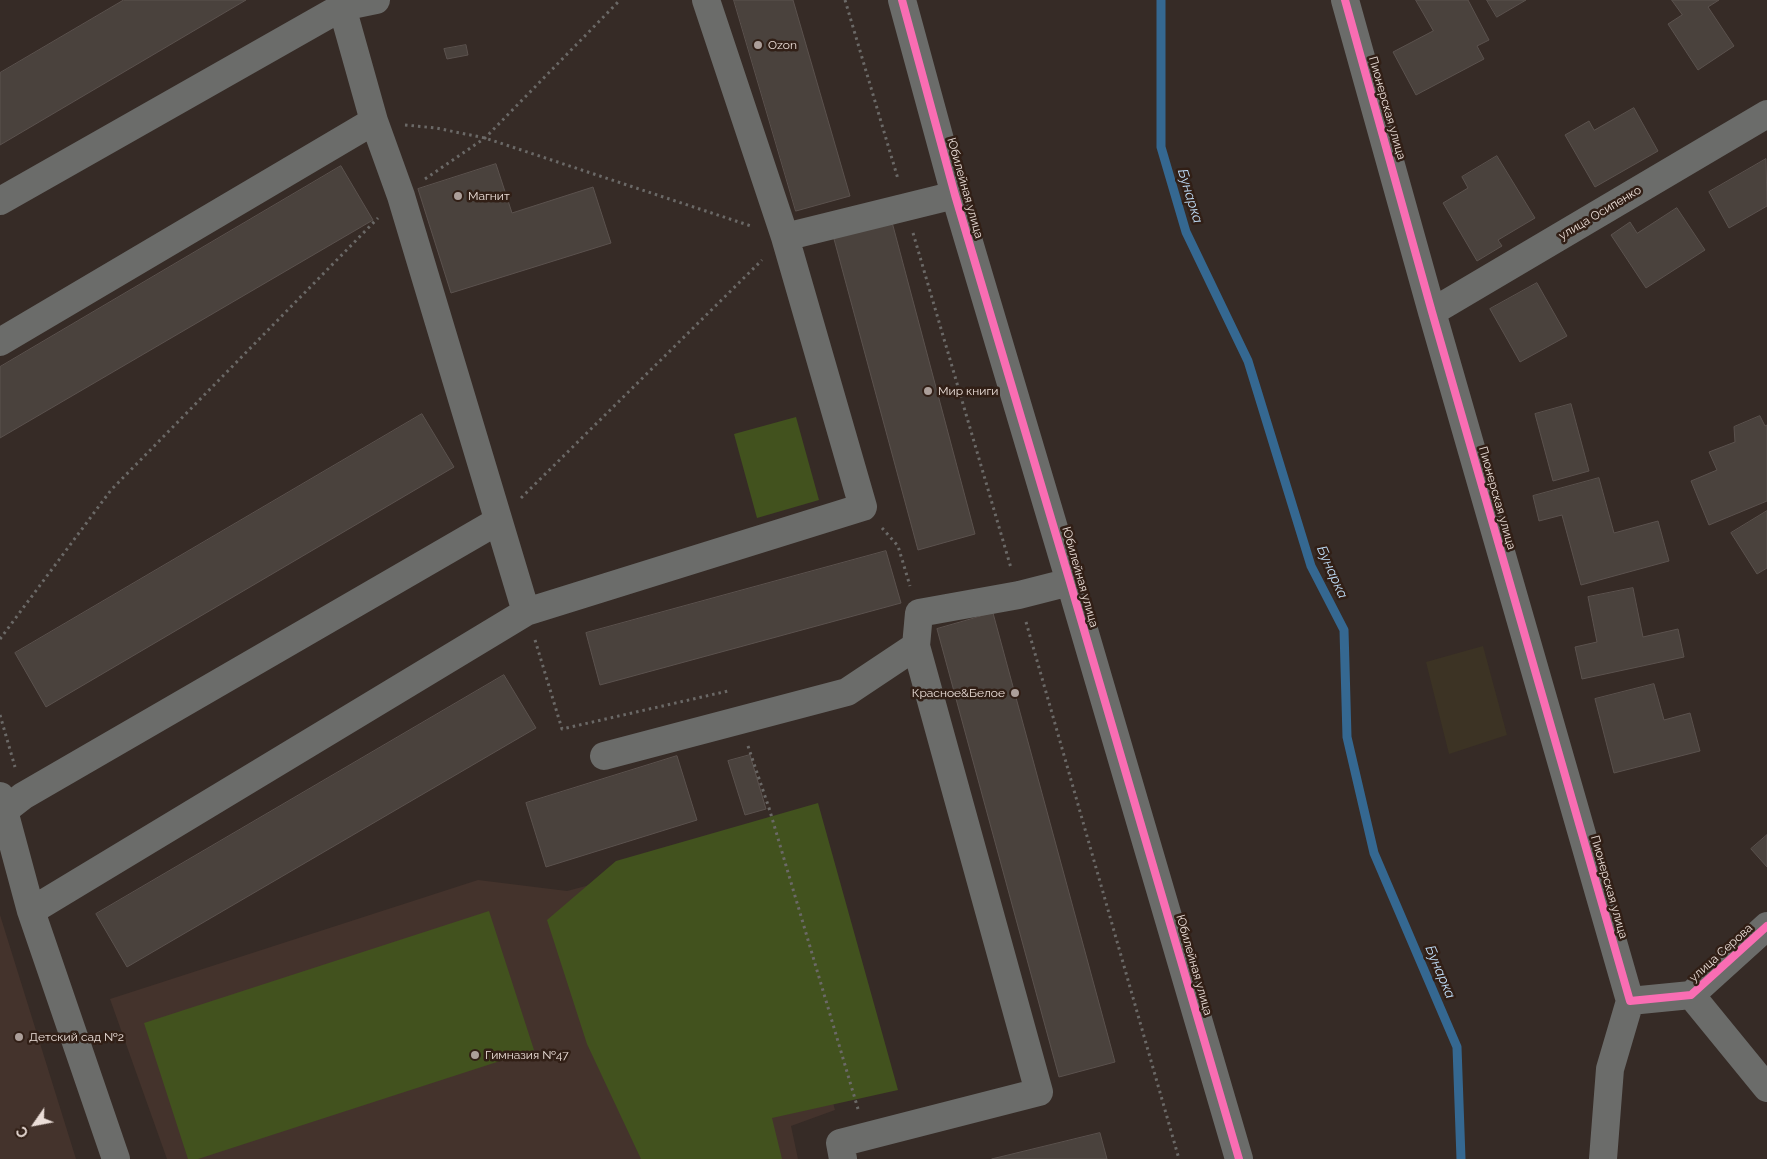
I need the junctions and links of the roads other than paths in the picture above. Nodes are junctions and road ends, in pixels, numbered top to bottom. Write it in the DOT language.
graph roads {
  1 [pos="376,0"];
  2 [pos="706,0"];
  3 [pos="902,0"];
  4 [pos="1345,0"];
  5 [pos="341,4"];
  6 [pos="1767,114"];
  7 [pos="374,121"];
  8 [pos="955,195"];
  9 [pos="0,201"];
  10 [pos="785,237"];
  11 [pos="1432,312"];
  12 [pos="0,342"];
  13 [pos="498,521"];
  14 [pos="1070,582"];
  15 [pos="526,612"];
  16 [pos="916,646"];
  17 [pos="604,756"];
  18 [pos="2,803"];
  19 [pos="31,911"];
  20 [pos="1767,926"];
  21 [pos="1691,995"];
  22 [pos="1630,1001"];
  23 [pos="1767,1088"];
  24 [pos="116,1159"];
  25 [pos="844,1159"];
  26 [pos="1239,1159"];
  27 [pos="1603,1159"];
  1 -- 5 [label="street"];
  2 -- 10 [label="street"];
  3 -- 8 [label="street, Юбилейная улица"];
  4 -- 11 [label="street, Пионерская улица"];
  5 -- 7 [label="street"];
  5 -- 9 [label="street"];
  6 -- 11 [label="street, улица Осипенко"];
  7 -- 12 [label="street"];
  7 -- 13 [label="street"];
  8 -- 10 [label="street"];
  8 -- 14 [label="street, Юбилейная улица"];
  10 -- 15 [label="street"];
  11 -- 22 [label="street, Пионерская улица"];
  13 -- 15 [label="street"];
  13 -- 18 [label="street"];
  14 -- 16 [label="street"];
  14 -- 26 [label="street, Юбилейная улица"];
  15 -- 19 [label="street"];
  16 -- 17 [label="street"];
  16 -- 25 [label="street"];
  18 -- 19 [label="street"];
  19 -- 24 [label="street"];
  20 -- 21 [label="street, улица Серова"];
  21 -- 22 [label="street, улица Серова"];
  21 -- 23 [label="street"];
  22 -- 27 [label="street"];
}
